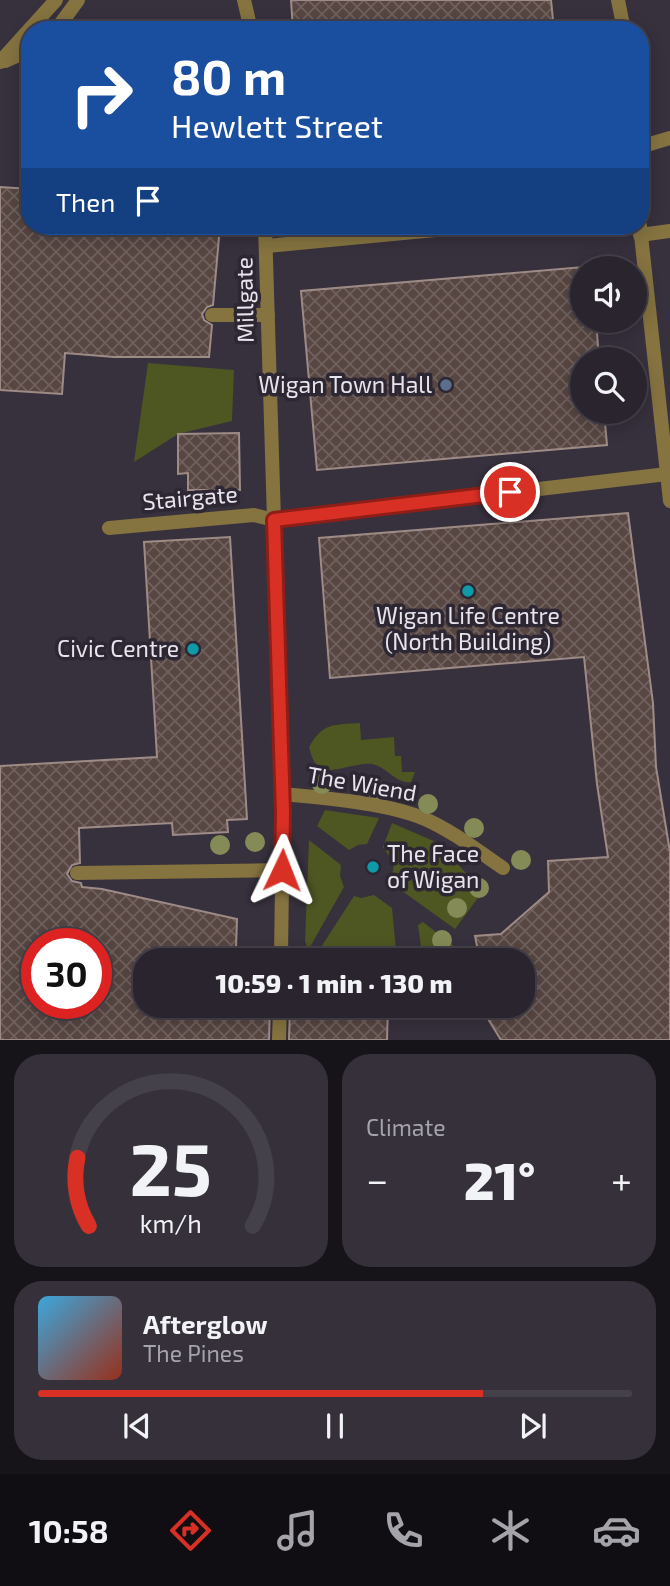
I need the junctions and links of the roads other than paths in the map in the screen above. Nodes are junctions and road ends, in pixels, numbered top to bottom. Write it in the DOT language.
graph roads {
  1 [pos="57,0"];
  2 [pos="78,0"];
  3 [pos="244,0"];
  4 [pos="618,0"];
  5 [pos="38,21"];
  6 [pos="63,21"];
  7 [pos="249,21"];
  8 [pos="622,21"];
  9 [pos="21,39"];
  10 [pos="21,54"];
  11 [pos="0,62"];
  12 [pos="670,138"];
  13 [pos="649,144"];
  14 [pos="649,230"];
  15 [pos="670,231"];
  16 [pos="266,235"];
  17 [pos="382,235"];
  18 [pos="641,235"];
  19 [pos="267,246"];
  20 [pos="212,315"];
  21 [pos="268,315"];
  22 [pos="669,488"];
  23 [pos="274,520"];
  24 [pos="109,528"];
  25 [pos="282,794"];
  26 [pos="503,868"];
  27 [pos="282,870"];
  28 [pos="77,873"];
  29 [pos="281,948"];
  30 [pos="280,1018"];
  31 [pos="279,1040"];
  1 -- 5 [label="street"];
  2 -- 6 [label="street"];
  3 -- 7 [label="street"];
  4 -- 8 [label="street"];
  9 -- 11 [label="street"];
  10 -- 11 [label="street"];
  12 -- 13 [label="street"];
  14 -- 15 [label="street"];
  16 -- 19 [label="street, Millgate"];
  17 -- 19 [label="street"];
  18 -- 22 [label="street"];
  19 -- 21 [label="street, Millgate"];
  20 -- 21 [label="street"];
  21 -- 23 [label="street, Millgate"];
  22 -- 23 [label="street, Stairgate"];
  23 -- 24 [label="street, Stairgate"];
  23 -- 25 [label="street, Millgate"];
  25 -- 26 [label="street, The Wiend"];
  25 -- 27 [label="street, Millgate"];
  27 -- 28 [label="street"];
  27 -- 29 [label="street, Millgate"];
  30 -- 31 [label="street"];
}
